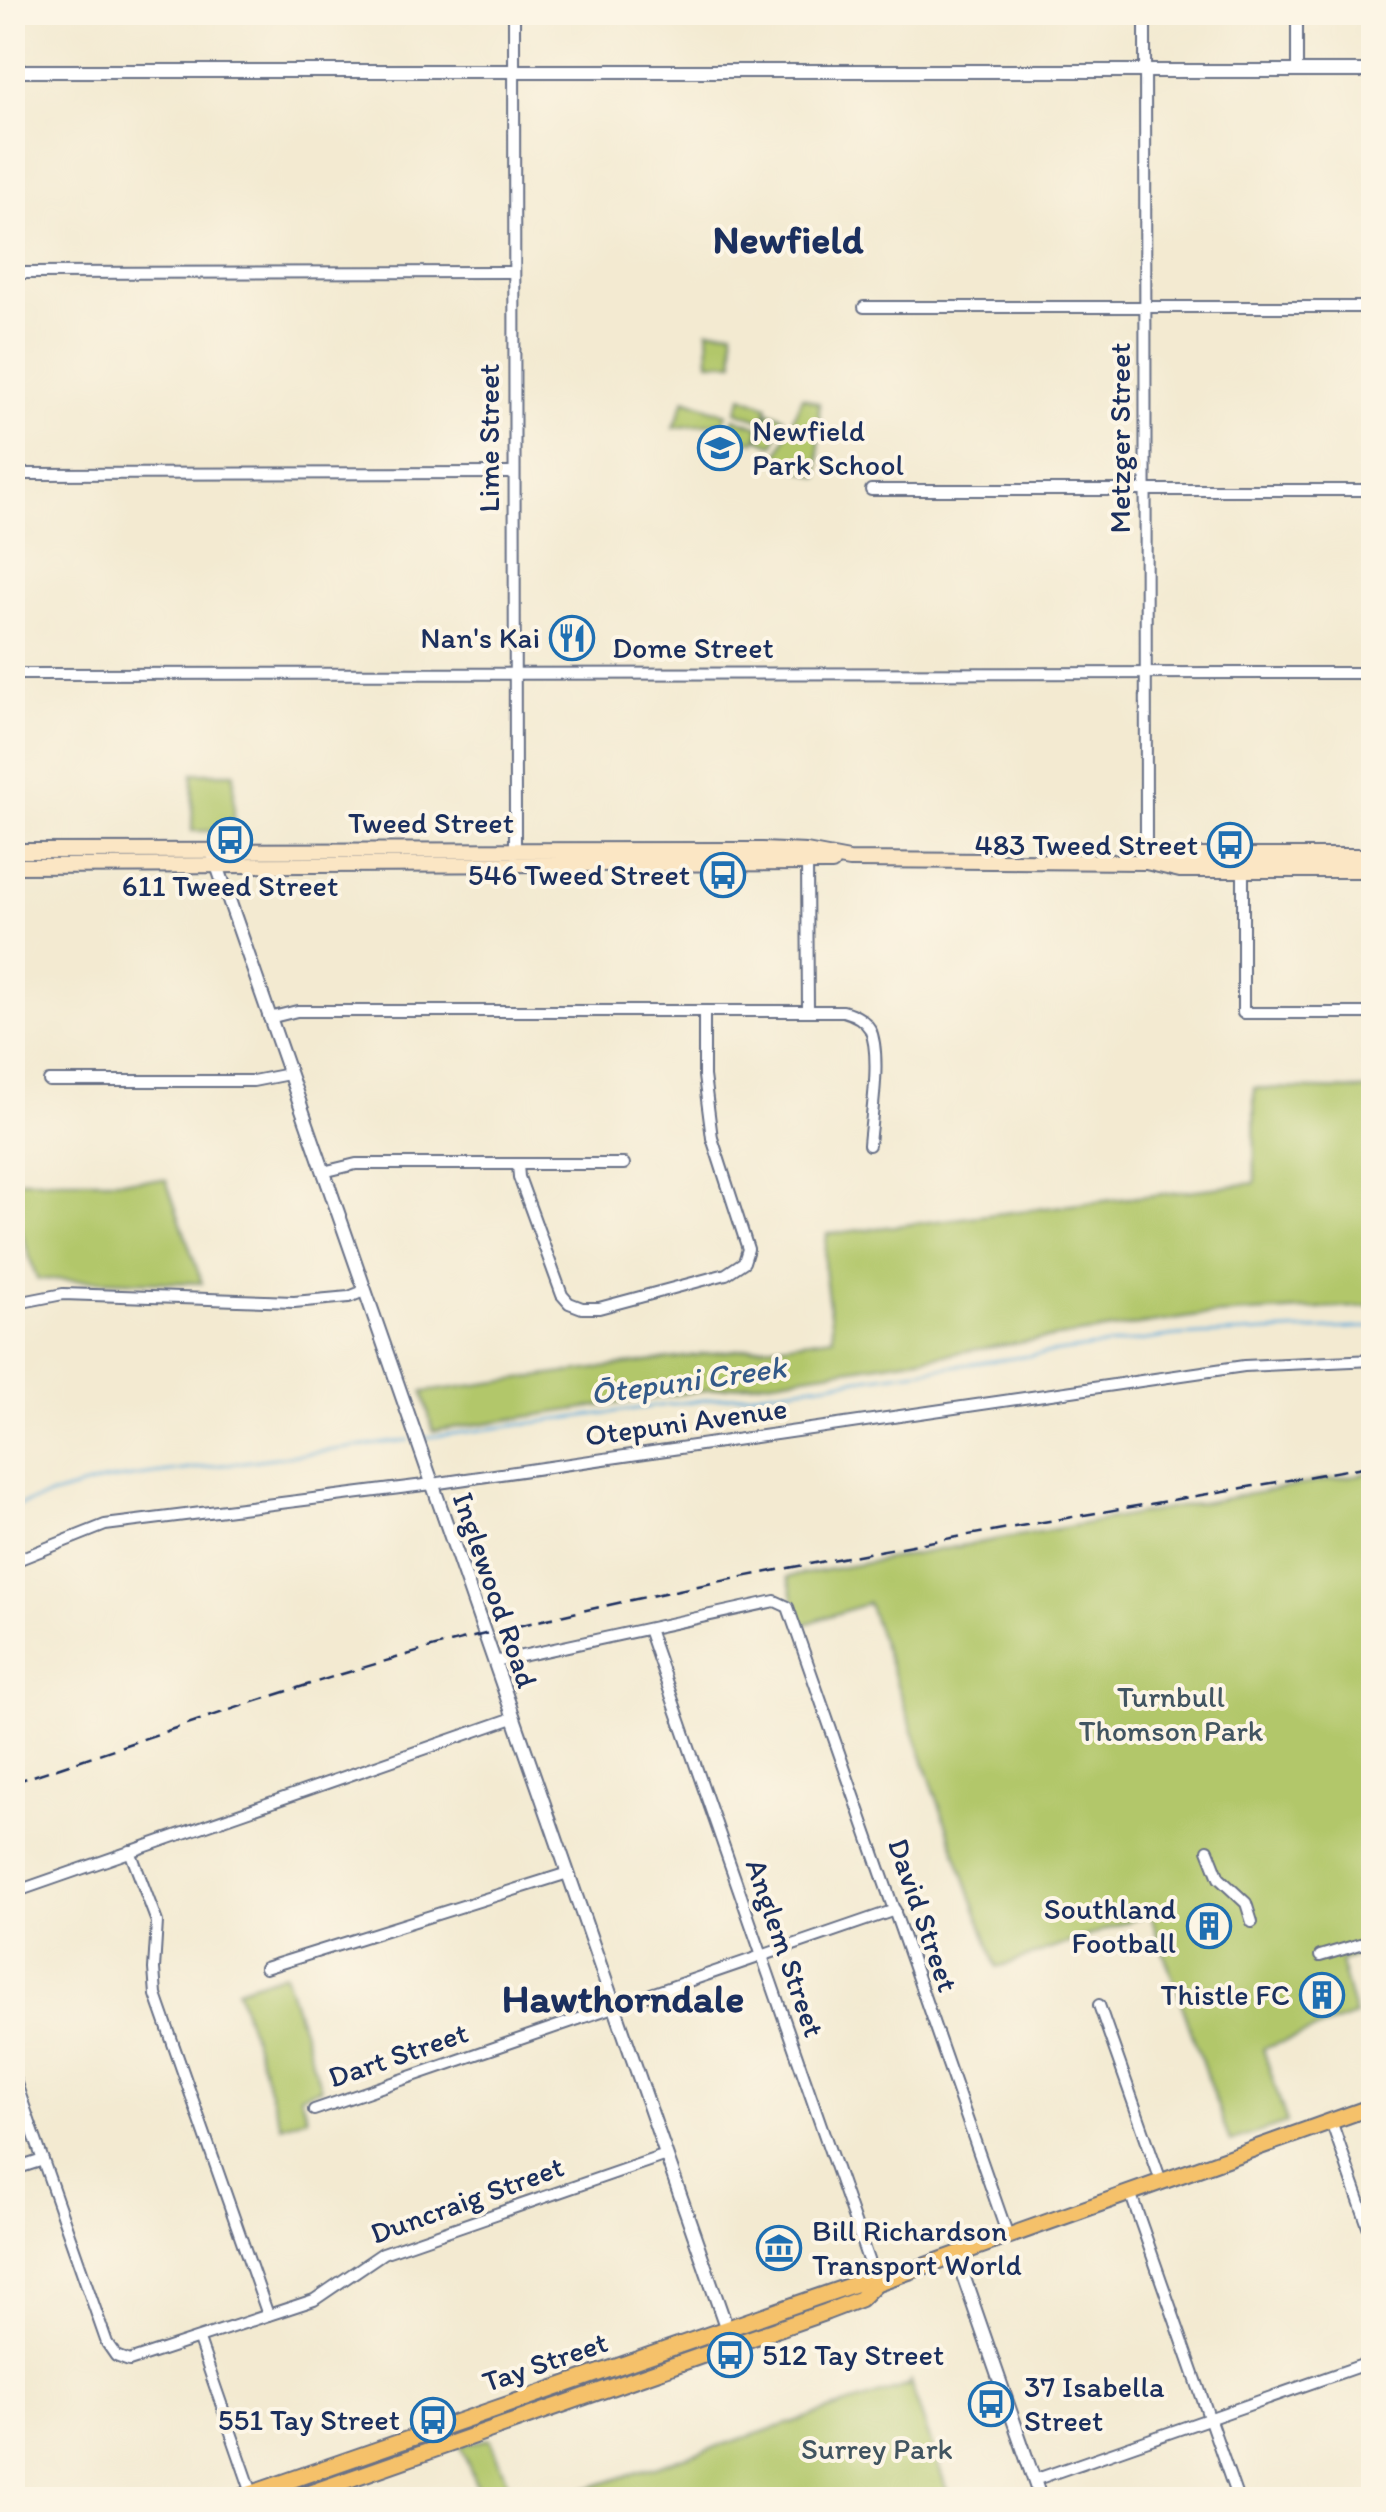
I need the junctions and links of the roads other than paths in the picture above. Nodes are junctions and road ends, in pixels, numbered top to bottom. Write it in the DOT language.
graph roads {
  1 [pos="514,12"];
  2 [pos="1145,12"];
  3 [pos="1297,12"];
  4 [pos="12,71"];
  5 [pos="1374,71"];
  6 [pos="514,72"];
  7 [pos="1145,72"];
  8 [pos="1297,72"];
  9 [pos="514,272"];
  10 [pos="12,273"];
  11 [pos="864,307"];
  12 [pos="1145,307"];
  13 [pos="1374,307"];
  14 [pos="514,473"];
  15 [pos="12,474"];
  16 [pos="870,490"];
  17 [pos="1146,490"];
  18 [pos="1374,490"];
  19 [pos="515,673"];
  20 [pos="1146,673"];
  21 [pos="1374,673"];
  22 [pos="12,674"];
  23 [pos="12,852"];
  24 [pos="1374,856"];
  25 [pos="515,857"];
  26 [pos="126,858"];
  27 [pos="214,858"];
  28 [pos="807,858"];
  29 [pos="1146,862"];
  30 [pos="1243,863"];
  31 [pos="12,866"];
  32 [pos="1374,870"];
  33 [pos="808,1010"];
  34 [pos="704,1011"];
  35 [pos="1374,1014"];
  36 [pos="269,1018"];
  37 [pos="289,1074"];
  38 [pos="49,1081"];
  39 [pos="868,1145"];
  40 [pos="624,1164"];
  41 [pos="518,1165"];
  42 [pos="323,1172"];
  43 [pos="364,1291"];
  44 [pos="12,1304"];
  45 [pos="1374,1360"];
  46 [pos="432,1484"];
  47 [pos="12,1562"];
  48 [pos="648,1629"];
  49 [pos="494,1662"];
  50 [pos="514,1718"];
  51 [pos="1208,1850"];
  52 [pos="130,1851"];
  53 [pos="568,1874"];
  54 [pos="12,1893"];
  55 [pos="895,1910"];
  56 [pos="1252,1922"];
  57 [pos="1374,1940"];
  58 [pos="762,1956"];
  59 [pos="1320,1956"];
  60 [pos="264,1968"];
  61 [pos="1100,2005"];
  62 [pos="614,2007"];
  63 [pos="12,2072"];
  64 [pos="1374,2106"];
  65 [pos="314,2110"];
  66 [pos="1331,2121"];
  67 [pos="666,2155"];
  68 [pos="43,2160"];
  69 [pos="12,2170"];
  70 [pos="1161,2180"];
  71 [pos="1130,2192"];
  72 [pos="1008,2236"];
  73 [pos="1374,2243"];
  74 [pos="956,2255"];
  75 [pos="876,2283"];
  76 [pos="268,2315"];
  77 [pos="730,2337"];
  78 [pos="199,2340"];
  79 [pos="1374,2361"];
  80 [pos="569,2382"];
  81 [pos="575,2400"];
  82 [pos="1210,2418"];
  83 [pos="416,2436"];
  84 [pos="423,2453"];
  85 [pos="1034,2480"];
  86 [pos="253,2496"];
  87 [pos="233,2500"];
  88 [pos="290,2500"];
  89 [pos="1041,2500"];
  90 [pos="1238,2500"];
  1 -- 6 [label="street, Lime Street"];
  2 -- 7 [label="street, Metzger Street"];
  3 -- 8 [label="street"];
  4 -- 6 [label="street"];
  5 -- 8 [label="street"];
  6 -- 7 [label="street"];
  6 -- 9 [label="street, Lime Street"];
  7 -- 8 [label="street"];
  7 -- 12 [label="street, Metzger Street"];
  9 -- 10 [label="street"];
  9 -- 14 [label="street, Lime Street"];
  11 -- 12 [label="street"];
  12 -- 13 [label="street"];
  12 -- 17 [label="street, Metzger Street"];
  14 -- 15 [label="street"];
  14 -- 19 [label="street, Lime Street"];
  16 -- 17 [label="street"];
  17 -- 18 [label="street"];
  17 -- 20 [label="street, Metzger Street"];
  19 -- 20 [label="street, Dome Street"];
  19 -- 22 [label="street, Dome Street"];
  19 -- 25 [label="street, Lime Street"];
  20 -- 21 [label="street, Dome Street"];
  20 -- 29 [label="street, Metzger Street"];
  23 -- 26 [label="main road, Tweed Street"];
  24 -- 30 [label="main road, Tweed Street"];
  25 -- 27 [label="main road, Tweed Street"];
  25 -- 28 [label="main road, Tweed Street"];
  26 -- 27 [label="main road, Tweed Street"];
  26 -- 31 [label="main road, Tweed Street"];
  27 -- 36 [label="street, Inglewood Road"];
  28 -- 29 [label="main road, Tweed Street"];
  28 -- 33 [label="street"];
  29 -- 30 [label="main road, Tweed Street"];
  30 -- 32 [label="main road, Tweed Street"];
  30 -- 35 [label="street"];
  33 -- 34 [label="street"];
  33 -- 39 [label="street"];
  34 -- 36 [label="street"];
  34 -- 41 [label="street"];
  36 -- 37 [label="street, Inglewood Road"];
  37 -- 38 [label="street"];
  37 -- 42 [label="street, Inglewood Road"];
  40 -- 41 [label="street"];
  41 -- 42 [label="street"];
  42 -- 43 [label="street, Inglewood Road"];
  43 -- 44 [label="street"];
  43 -- 46 [label="street, Inglewood Road"];
  45 -- 46 [label="street, Otepuni Avenue"];
  46 -- 47 [label="street, Otepuni Avenue"];
  46 -- 49 [label="street, Inglewood Road"];
  48 -- 49 [label="street"];
  48 -- 55 [label="street, David Street"];
  48 -- 58 [label="street, Anglem Street"];
  49 -- 50 [label="street, Inglewood Road"];
  50 -- 52 [label="street"];
  50 -- 53 [label="street, Inglewood Road"];
  51 -- 56 [label="street"];
  52 -- 54 [label="street"];
  52 -- 76 [label="street"];
  53 -- 60 [label="street"];
  53 -- 62 [label="street, Inglewood Road"];
  55 -- 58 [label="street, Dart Street"];
  55 -- 72 [label="street, David Street"];
  57 -- 59 [label="street"];
  58 -- 62 [label="street, Dart Street"];
  58 -- 75 [label="street, Anglem Street"];
  61 -- 70 [label="street"];
  62 -- 65 [label="street, Dart Street"];
  62 -- 67 [label="street, Inglewood Road"];
  63 -- 68 [label="street"];
  64 -- 66 [label="highway, Tay Street"];
  66 -- 70 [label="highway, Tay Street"];
  66 -- 73 [label="street"];
  67 -- 76 [label="street, Duncraig Street"];
  67 -- 77 [label="street, Inglewood Road"];
  68 -- 69 [label="street"];
  68 -- 78 [label="street, Duncraig Street"];
  70 -- 71 [label="highway, Tay Street"];
  71 -- 72 [label="highway, Tay Street"];
  71 -- 82 [label="street"];
  72 -- 74 [label="highway, Tay Street"];
  74 -- 75 [label="highway, Tay Street"];
  74 -- 85 [label="street"];
  75 -- 77 [label="highway, Tay Street"];
  76 -- 78 [label="street, Duncraig Street"];
  77 -- 80 [label="highway, Tay Street"];
  77 -- 81 [label="highway, Tay Street"];
  78 -- 86 [label="street"];
  79 -- 82 [label="street"];
  80 -- 81 [label="highway"];
  80 -- 83 [label="highway, Tay Street"];
  81 -- 84 [label="highway, Tay Street"];
  82 -- 85 [label="street"];
  82 -- 90 [label="street"];
  83 -- 84 [label="highway"];
  83 -- 86 [label="highway, Tay Street"];
  84 -- 88 [label="highway, Tay Street"];
  85 -- 89 [label="street"];
  86 -- 87 [label="highway, Tay Street"];
}
